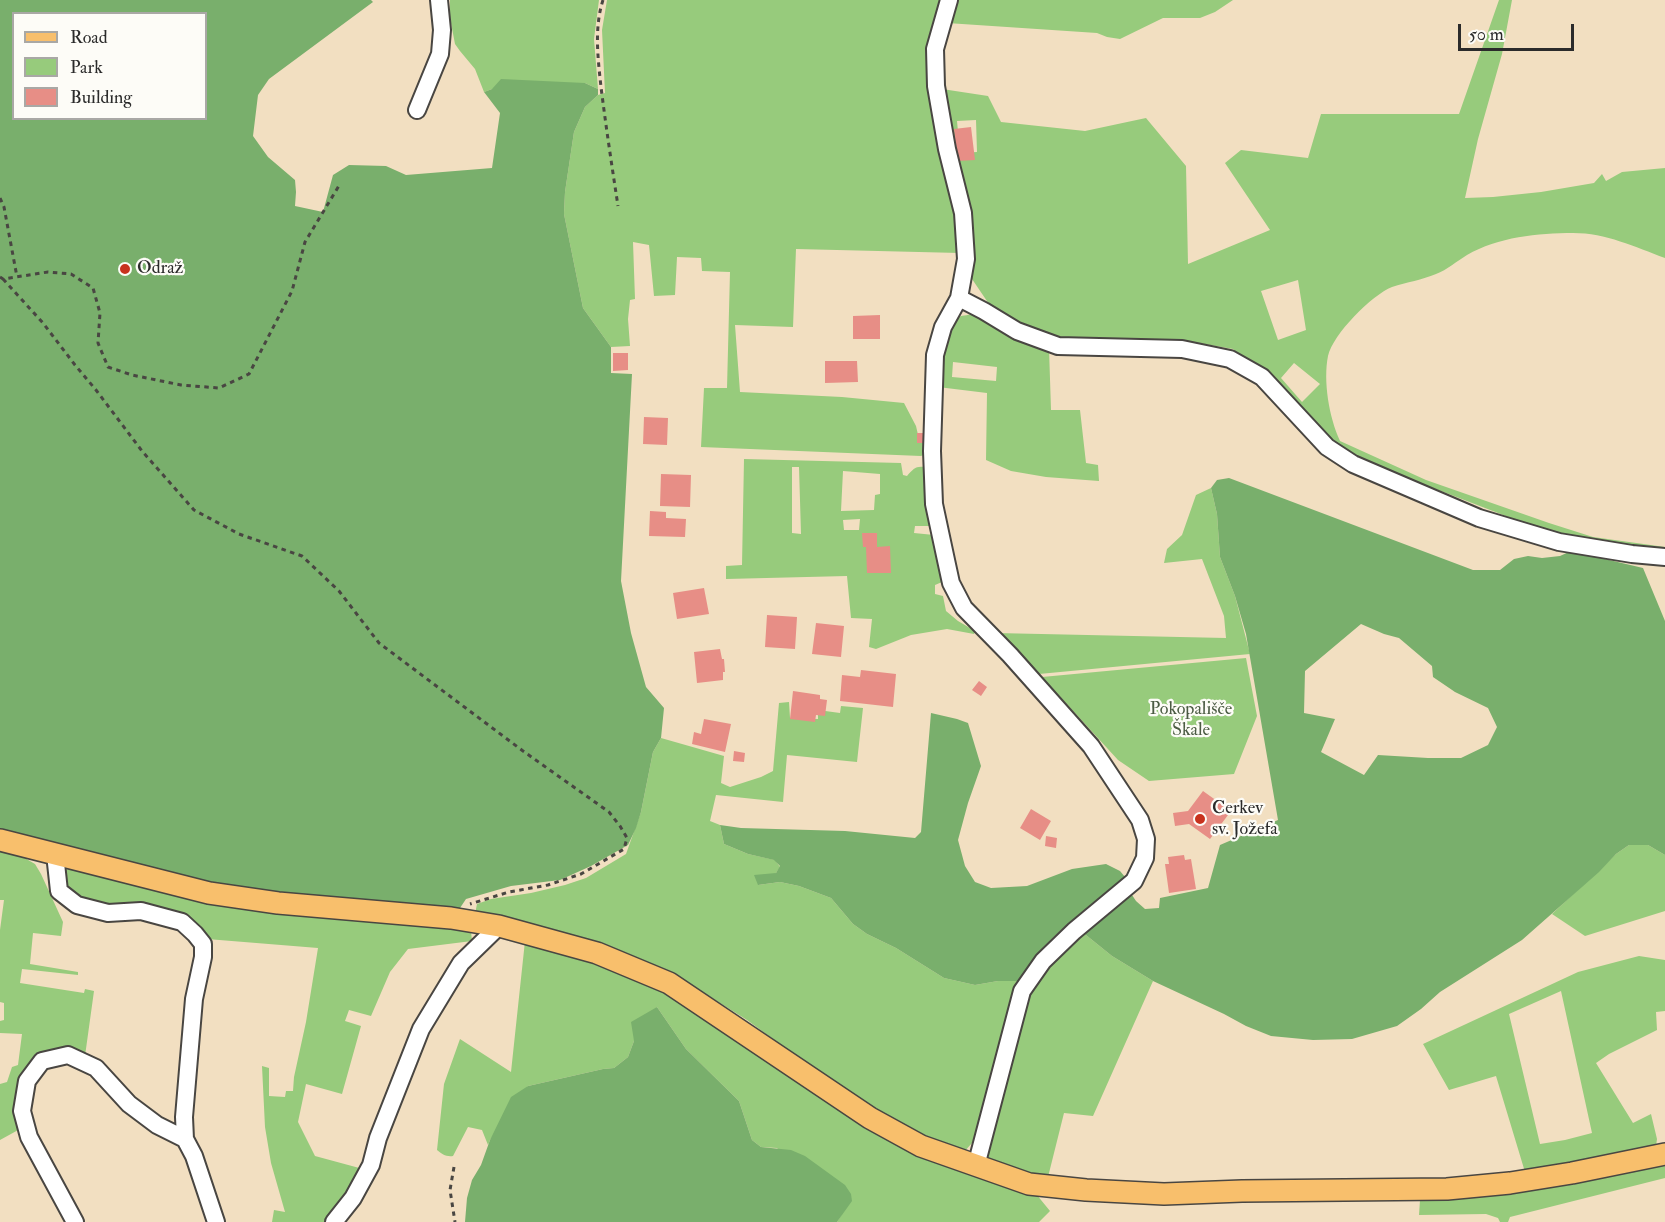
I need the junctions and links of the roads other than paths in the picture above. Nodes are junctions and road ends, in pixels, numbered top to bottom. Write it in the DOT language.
graph roads {
  1 [pos="439,0"];
  2 [pos="949,0"];
  3 [pos="417,110"];
  4 [pos="959,298"];
  5 [pos="1665,557"];
  6 [pos="0,840"];
  7 [pos="55,854"];
  8 [pos="498,926"];
  9 [pos="185,1138"];
  10 [pos="1665,1154"];
  11 [pos="976,1166"];
  12 [pos="75,1222"];
  13 [pos="216,1222"];
  14 [pos="334,1222"];
  1 -- 3 [label="street"];
  2 -- 4 [label="street"];
  4 -- 5 [label="street"];
  4 -- 11 [label="street"];
  6 -- 7 [label="main road"];
  7 -- 8 [label="main road"];
  7 -- 9 [label="street"];
  8 -- 11 [label="main road"];
  8 -- 14 [label="street"];
  9 -- 12 [label="street"];
  9 -- 13 [label="street"];
  10 -- 11 [label="main road"];
}
